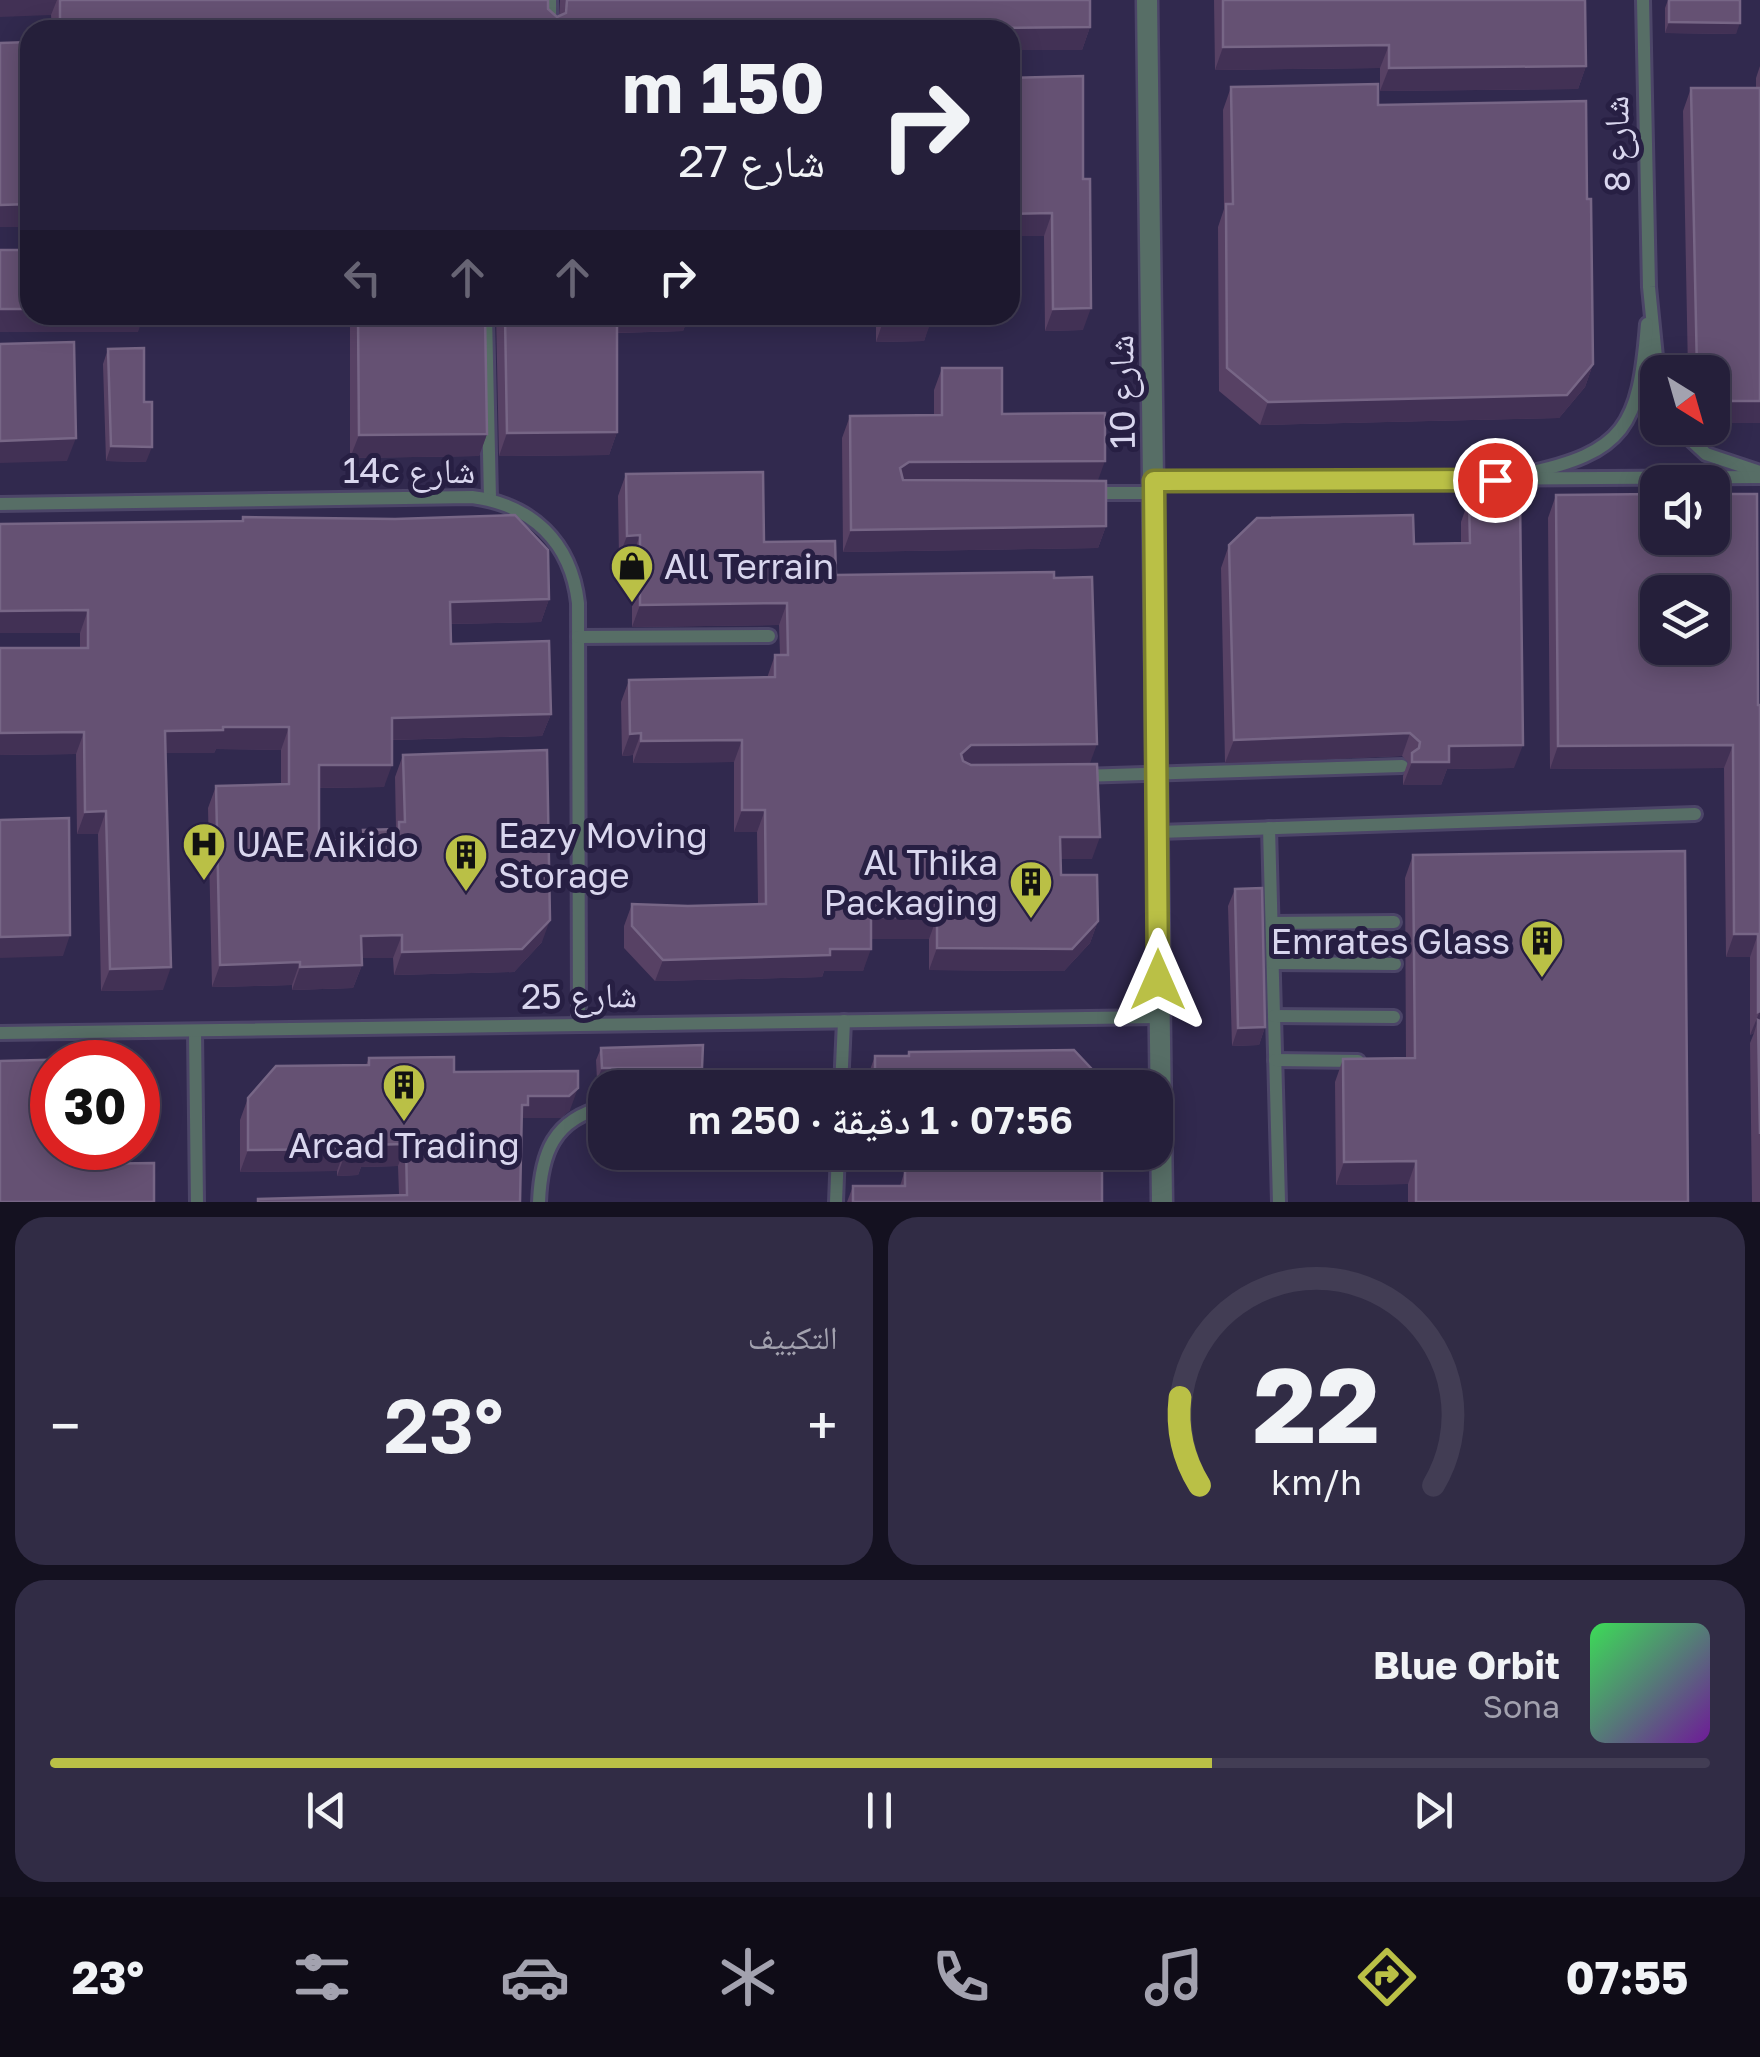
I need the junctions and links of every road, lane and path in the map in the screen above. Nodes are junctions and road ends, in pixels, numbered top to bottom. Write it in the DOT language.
graph roads {
  1 [pos="1147,0"];
  2 [pos="1643,0"];
  3 [pos="1650,287"];
  4 [pos="486,325"];
  5 [pos="1656,355"];
  6 [pos="1696,445"];
  7 [pos="1760,475"];
  8 [pos="1495,480"];
  9 [pos="1154,487"];
  10 [pos="1074,493"];
  11 [pos="490,499"];
  12 [pos="0,504"];
  13 [pos="769,636"];
  14 [pos="578,637"];
  15 [pos="1402,766"];
  16 [pos="1060,776"];
  17 [pos="1157,776"];
  18 [pos="1696,814"];
  19 [pos="1270,828"];
  20 [pos="1158,832"];
  21 [pos="1394,922"];
  22 [pos="1272,923"];
  23 [pos="1273,963"];
  24 [pos="1395,964"];
  25 [pos="1274,1016"];
  26 [pos="1394,1017"];
  27 [pos="1158,1018"];
  28 [pos="844,1021"];
  29 [pos="579,1025"];
  30 [pos="195,1031"];
  31 [pos="0,1032"];
  32 [pos="1275,1060"];
  33 [pos="1378,1061"];
  34 [pos="842,1070"];
  35 [pos="1159,1070"];
  36 [pos="588,1114"];
  37 [pos="837,1170"];
  38 [pos="1161,1170"];
  39 [pos="197,1202"];
  40 [pos="539,1202"];
  41 [pos="836,1202"];
  42 [pos="1162,1202"];
  43 [pos="1279,1202"];
  1 -- 9 [label="street, شارع 10"];
  2 -- 3 [label="lane, شارع 8"];
  3 -- 5 [label="lane, شارع 8"];
  3 -- 8 [label="lane, شارع 8"];
  4 -- 11 [label="lane"];
  6 -- 7 [label="lane"];
  7 -- 8 [label="lane"];
  8 -- 9 [label="lane"];
  9 -- 10 [label="lane"];
  9 -- 17 [label="street, شارع 10"];
  11 -- 12 [label="lane, 14c شارع"];
  11 -- 14 [label="lane, 14c شارع"];
  13 -- 14 [label="lane"];
  14 -- 29 [label="lane, 14c شارع"];
  15 -- 17 [label="lane"];
  16 -- 17 [label="lane"];
  17 -- 20 [label="street, شارع 10"];
  18 -- 19 [label="lane"];
  19 -- 20 [label="lane"];
  19 -- 22 [label="lane"];
  20 -- 27 [label="street, شارع 10"];
  21 -- 22 [label="lane"];
  22 -- 23 [label="lane"];
  23 -- 24 [label="lane"];
  23 -- 25 [label="lane"];
  25 -- 26 [label="lane"];
  25 -- 32 [label="lane"];
  27 -- 28 [label="lane, شارع 25"];
  27 -- 35 [label="street, شارع 10"];
  28 -- 29 [label="lane, شارع 25"];
  28 -- 34 [label="lane"];
  29 -- 30 [label="lane, شارع 25"];
  30 -- 31 [label="lane, شارع 25"];
  30 -- 39 [label="lane"];
  32 -- 33 [label="lane"];
  32 -- 43 [label="lane"];
  36 -- 40 [label="lane"];
  37 -- 41 [label="lane"];
  38 -- 42 [label="street, شارع 10"];
}
